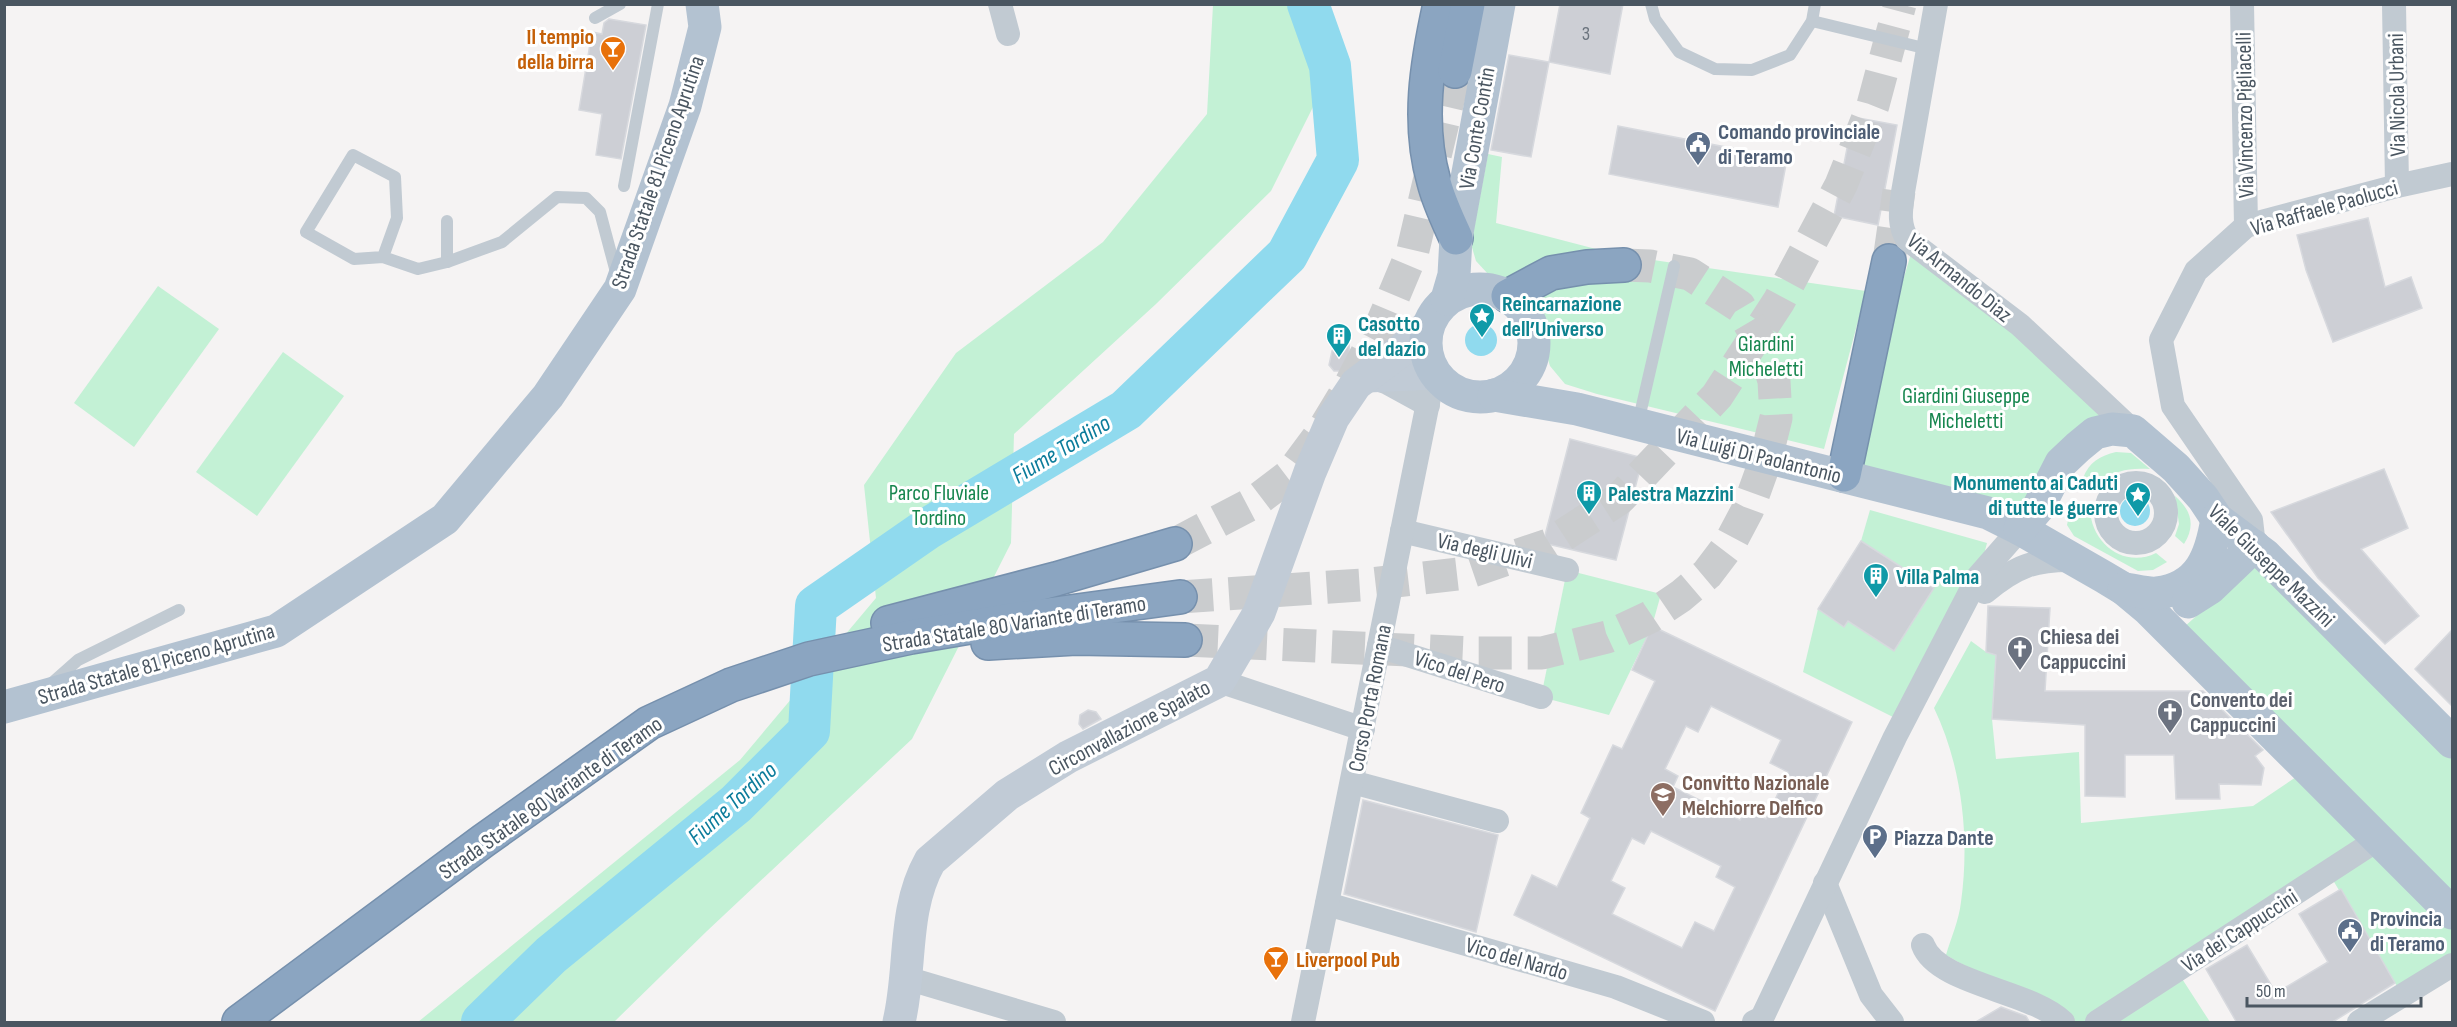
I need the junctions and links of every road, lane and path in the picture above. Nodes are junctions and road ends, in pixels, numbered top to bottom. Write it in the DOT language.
graph roads {
  1 [pos="620,4"];
  2 [pos="658,4"];
  3 [pos="702,4"];
  4 [pos="1000,4"];
  5 [pos="1440,4"];
  6 [pos="1468,4"];
  7 [pos="1499,4"];
  8 [pos="1651,4"];
  9 [pos="1815,4"];
  10 [pos="1936,4"];
  11 [pos="2242,4"];
  12 [pos="2394,4"];
  13 [pos="595,18"];
  14 [pos="1812,21"];
  15 [pos="1008,34"];
  16 [pos="1928,49"];
  17 [pos="1455,71"];
  18 [pos="2452,174"];
  19 [pos="624,186"];
  20 [pos="2397,186"];
  21 [pos="447,221"];
  22 [pos="2246,225"];
  23 [pos="1455,245"];
  24 [pos="383,257"];
  25 [pos="1889,261"];
  26 [pos="447,262"];
  27 [pos="1624,265"];
  28 [pos="1674,266"];
  29 [pos="620,289"];
  30 [pos="1494,292"];
  31 [pos="1447,299"];
  32 [pos="1428,326"];
  33 [pos="1533,353"];
  34 [pos="1434,373"];
  35 [pos="1368,376"];
  36 [pos="1494,395"];
  37 [pos="1428,405"];
  38 [pos="1577,409"];
  39 [pos="1638,425"];
  40 [pos="2133,431"];
  41 [pos="1844,475"];
  42 [pos="2217,519"];
  43 [pos="1402,531"];
  44 [pos="2030,534"];
  45 [pos="1175,544"];
  46 [pos="2253,546"];
  47 [pos="2075,560"];
  48 [pos="1568,570"];
  49 [pos="1985,592"];
  50 [pos="1180,597"];
  51 [pos="2136,599"];
  52 [pos="179,610"];
  53 [pos="911,635"];
  54 [pos="1185,640"];
  55 [pos="1379,646"];
  56 [pos="1219,681"];
  57 [pos="1541,697"];
  58 [pos="36,698"];
  59 [pos="4,707"];
  60 [pos="1363,729"];
  61 [pos="2448,730"];
  62 [pos="1352,782"];
  63 [pos="1497,820"];
  64 [pos="2380,838"];
  65 [pos="1825,882"];
  66 [pos="1327,904"];
  67 [pos="2452,913"];
  68 [pos="1923,945"];
  69 [pos="2452,965"];
  70 [pos="906,978"];
  71 [pos="1311,1020"];
  72 [pos="1758,1020"];
  73 [pos="239,1023"];
  74 [pos="899,1023"];
  75 [pos="1054,1023"];
  76 [pos="1703,1023"];
  77 [pos="1892,1023"];
  78 [pos="2062,1023"];
  79 [pos="2097,1023"];
  80 [pos="2359,1023"];
  1 -- 13 [label="lane"];
  2 -- 19 [label="lane"];
  3 -- 29 [label="main road, Strada Statale 81 Piceno Aprutina"];
  4 -- 15 [label="street"];
  5 -- 23 [label="highway"];
  6 -- 17 [label="highway"];
  7 -- 23 [label="main road, Via Conte Contin"];
  8 -- 14 [label="lane"];
  9 -- 14 [label="lane"];
  10 -- 16 [label="street, Via Armando Diaz"];
  11 -- 22 [label="street, Via Vincenzo Pigliacelli"];
  12 -- 20 [label="street, Via Nicola Urbani"];
  14 -- 16 [label="lane"];
  16 -- 40 [label="street, Via Armando Diaz"];
  18 -- 20 [label="street, Via Raffaele Paolucci"];
  20 -- 22 [label="street, Via Raffaele Paolucci"];
  21 -- 26 [label="lane"];
  22 -- 46 [label="street, Via Raffaele Paolucci"];
  23 -- 30 [label="main road"];
  23 -- 31 [label="main road, Via Conte Contin"];
  24 -- 24 [label="lane"];
  24 -- 26 [label="lane"];
  25 -- 41 [label="highway"];
  26 -- 29 [label="lane"];
  27 -- 30 [label="highway"];
  28 -- 39 [label="lane"];
  29 -- 58 [label="main road, Strada Statale 81 Piceno Aprutina"];
  30 -- 31 [label="main road"];
  30 -- 33 [label="main road"];
  31 -- 32 [label="main road"];
  32 -- 34 [label="main road"];
  32 -- 35 [label="main road, Circonvallazione Spalato"];
  33 -- 36 [label="main road"];
  33 -- 38 [label="main road"];
  34 -- 35 [label="main road"];
  34 -- 36 [label="main road"];
  34 -- 37 [label="street, Corso Porta Romana"];
  35 -- 37 [label="street"];
  35 -- 56 [label="main road, Circonvallazione Spalato"];
  36 -- 38 [label="main road, Via Luigi Di Paolantonio"];
  37 -- 43 [label="street, Corso Porta Romana"];
  38 -- 39 [label="main road, Via Luigi Di Paolantonio"];
  39 -- 41 [label="main road, Via Luigi Di Paolantonio"];
  40 -- 42 [label="main road, Viale Giuseppe Mazzini"];
  40 -- 44 [label="main road"];
  41 -- 44 [label="main road, Via Luigi Di Paolantonio"];
  42 -- 46 [label="main road, Viale Giuseppe Mazzini"];
  42 -- 51 [label="main road"];
  43 -- 48 [label="street, Via degli Ulivi"];
  43 -- 55 [label="street, Corso Porta Romana"];
  44 -- 47 [label="main road"];
  44 -- 65 [label="street"];
  45 -- 53 [label="highway"];
  46 -- 51 [label="main road"];
  46 -- 61 [label="main road, Viale Giuseppe Mazzini"];
  47 -- 49 [label="street"];
  47 -- 51 [label="main road"];
  50 -- 53 [label="highway, Strada Statale 80 Variante di Teramo"];
  51 -- 64 [label="main road"];
  52 -- 58 [label="lane"];
  53 -- 54 [label="highway"];
  53 -- 73 [label="highway, Strada Statale 80 Variante di Teramo"];
  55 -- 57 [label="street, Vico del Pero"];
  55 -- 60 [label="street, Corso Porta Romana"];
  56 -- 60 [label="street"];
  56 -- 70 [label="main road, Circonvallazione Spalato"];
  58 -- 59 [label="main road, Strada Statale 81 Piceno Aprutina"];
  60 -- 62 [label="street, Corso Porta Romana"];
  62 -- 63 [label="street"];
  62 -- 66 [label="street, Corso Porta Romana"];
  64 -- 67 [label="main road"];
  64 -- 79 [label="street, Via dei Cappuccini"];
  65 -- 72 [label="street"];
  65 -- 77 [label="street"];
  66 -- 71 [label="street, Corso Porta Romana"];
  66 -- 76 [label="street, Vico del Nardo"];
  68 -- 78 [label="street"];
  69 -- 80 [label="street"];
  70 -- 74 [label="main road, Circonvallazione Spalato"];
  70 -- 75 [label="street"];
}
